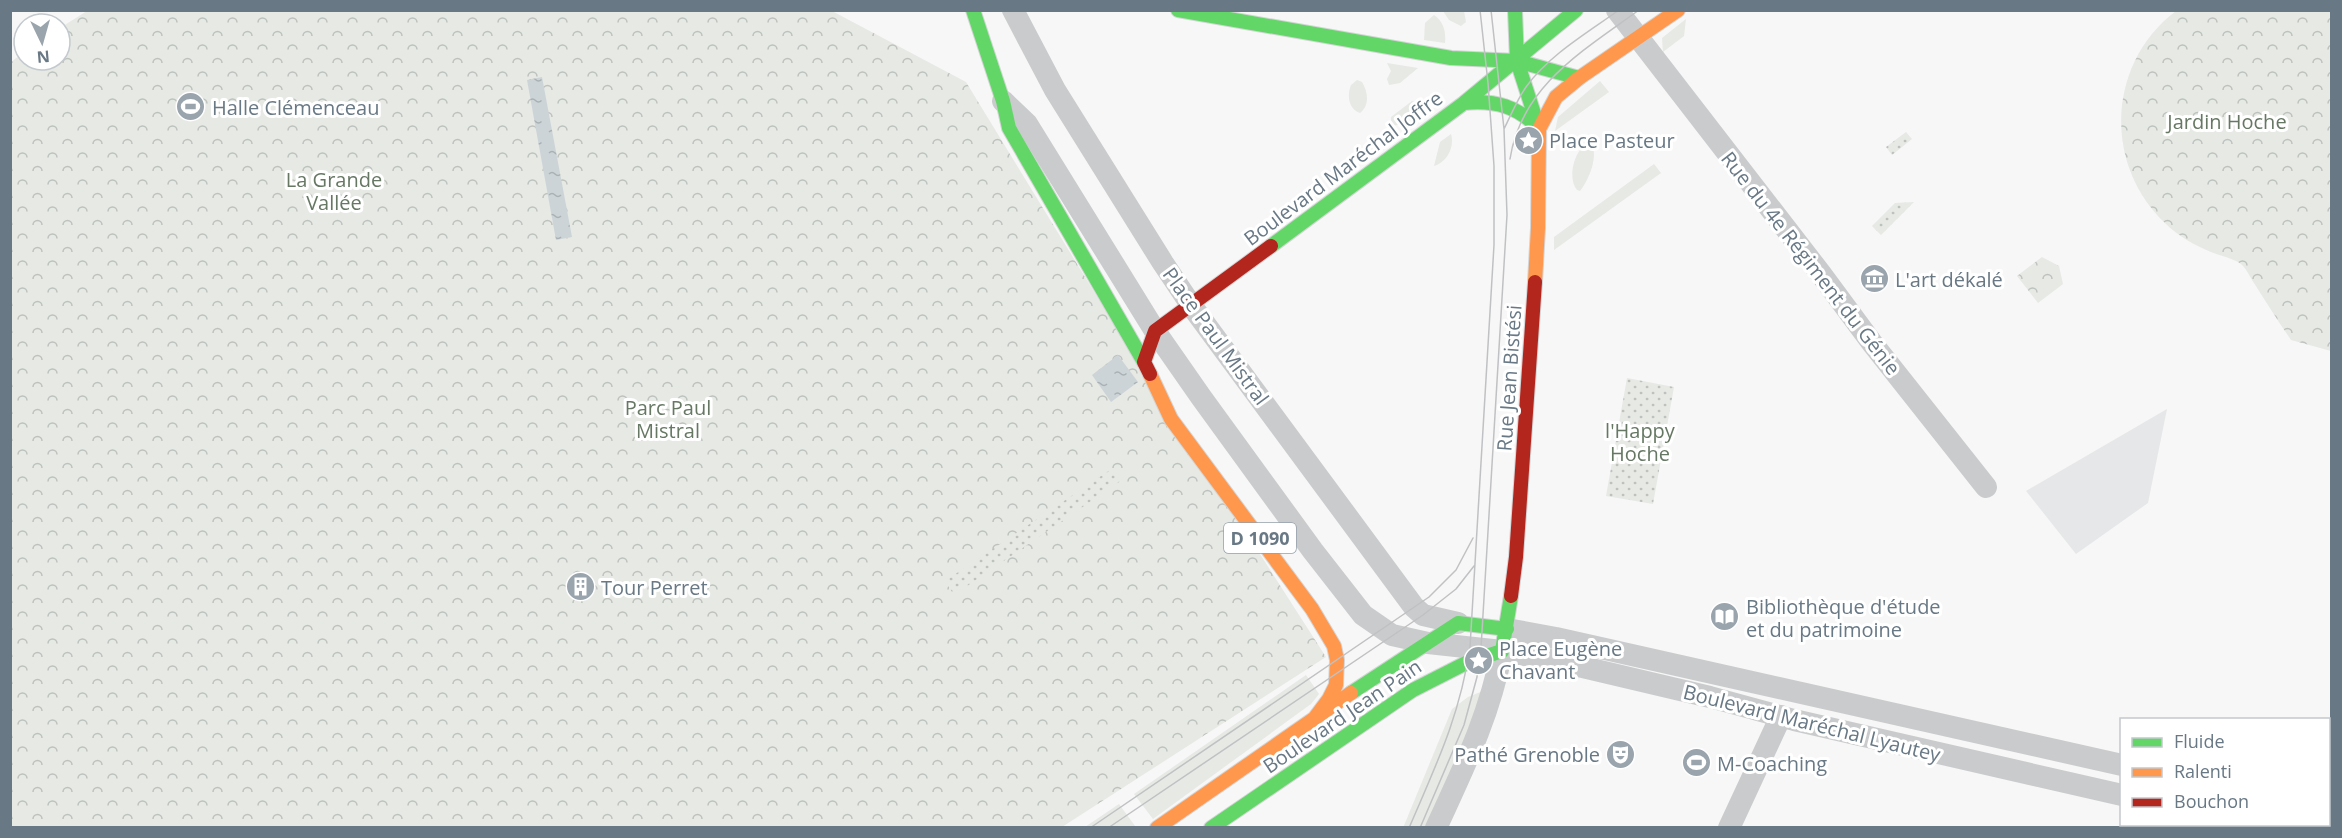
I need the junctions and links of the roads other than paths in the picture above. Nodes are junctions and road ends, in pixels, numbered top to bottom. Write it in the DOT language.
graph roads {
  1 [pos="973,10"];
  2 [pos="1013,10"];
  3 [pos="1178,10"];
  4 [pos="1515,10"];
  5 [pos="1576,10"];
  6 [pos="1617,10"];
  7 [pos="1678,10"];
  8 [pos="1254,17"];
  9 [pos="1638,38"];
  10 [pos="1451,58"];
  11 [pos="1516,61"];
  12 [pos="1579,78"];
  13 [pos="1003,101"];
  14 [pos="1464,103"];
  15 [pos="1539,129"];
  16 [pos="1191,305"];
  17 [pos="1155,330"];
  18 [pos="1144,362"];
  19 [pos="1986,486"];
  20 [pos="1458,623"];
  21 [pos="1507,629"];
  22 [pos="1428,644"];
  23 [pos="1502,651"];
  24 [pos="1781,716"];
  25 [pos="1314,719"];
  26 [pos="2120,765"];
  27 [pos="2120,795"];
  28 [pos="1156,828"];
  29 [pos="1211,828"];
  30 [pos="1436,828"];
  31 [pos="1729,828"];
  1 -- 13 [label="main road"];
  2 -- 16 [label="street, Place Paul Mistral"];
  3 -- 8 [label="main road"];
  4 -- 11 [label="main road"];
  5 -- 11 [label="main road, Boulevard Maréchal Joffre"];
  6 -- 9 [label="street"];
  7 -- 9 [label="main road"];
  8 -- 10 [label="main road"];
  9 -- 12 [label="main road"];
  9 -- 19 [label="street, Rue du 4e Régiment du Génie"];
  10 -- 11 [label="main road"];
  10 -- 14 [label="main road"];
  11 -- 12 [label="main road"];
  11 -- 14 [label="main road, Boulevard Maréchal Joffre"];
  11 -- 15 [label="main road"];
  12 -- 15 [label="main road"];
  13 -- 17 [label="street"];
  13 -- 18 [label="main road"];
  14 -- 15 [label="main road"];
  14 -- 16 [label="main road, Boulevard Maréchal Joffre"];
  15 -- 21 [label="main road, Rue Jean Bistési"];
  16 -- 17 [label="main road, Boulevard Maréchal Joffre"];
  16 -- 20 [label="street, Place Paul Mistral"];
  17 -- 18 [label="main road"];
  17 -- 22 [label="street"];
  18 -- 25 [label="main road, D 1090"];
  20 -- 21 [label="main road"];
  20 -- 22 [label="main road, Boulevard Jean Pain"];
  21 -- 23 [label="main road, Rue Jean Bistési"];
  21 -- 26 [label="street, Boulevard Maréchal Lyautey"];
  22 -- 23 [label="street"];
  22 -- 25 [label="main road, Boulevard Jean Pain"];
  23 -- 24 [label="street, Boulevard Maréchal Lyautey"];
  23 -- 29 [label="main road, Boulevard Jean Pain"];
  23 -- 30 [label="street"];
  24 -- 27 [label="street, Boulevard Maréchal Lyautey"];
  24 -- 31 [label="street"];
  25 -- 28 [label="main road, Boulevard Jean Pain / D 1090"];
}
